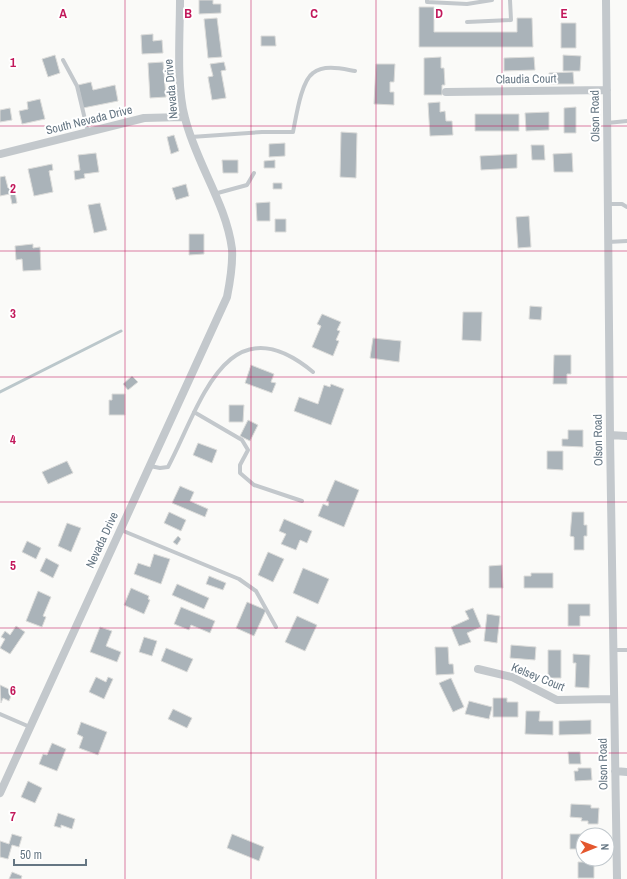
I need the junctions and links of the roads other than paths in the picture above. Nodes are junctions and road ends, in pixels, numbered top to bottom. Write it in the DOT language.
graph roads {
  1 [pos="180,0"];
  2 [pos="427,0"];
  3 [pos="492,0"];
  4 [pos="510,0"];
  5 [pos="606,0"];
  6 [pos="467,22"];
  7 [pos="63,60"];
  8 [pos="356,71"];
  9 [pos="606,90"];
  10 [pos="446,92"];
  11 [pos="184,117"];
  12 [pos="627,122"];
  13 [pos="607,123"];
  14 [pos="88,132"];
  15 [pos="190,137"];
  16 [pos="0,154"];
  17 [pos="254,173"];
  18 [pos="214,194"];
  19 [pos="608,204"];
  20 [pos="627,207"];
  21 [pos="627,240"];
  22 [pos="608,242"];
  23 [pos="313,372"];
  24 [pos="194,412"];
  25 [pos="610,435"];
  26 [pos="627,436"];
  27 [pos="150,466"];
  28 [pos="302,501"];
  29 [pos="120,529"];
  30 [pos="276,628"];
  31 [pos="613,650"];
  32 [pos="627,650"];
  33 [pos="478,669"];
  34 [pos="614,698"];
  35 [pos="0,714"];
  36 [pos="30,727"];
  37 [pos="615,771"];
  38 [pos="627,772"];
  39 [pos="0,793"];
  40 [pos="617,879"];
  1 -- 11 [label="street, Nevada Drive"];
  2 -- 3 [label="lane"];
  4 -- 6 [label="lane"];
  5 -- 9 [label="street, Olson Road"];
  7 -- 14 [label="lane"];
  8 -- 15 [label="lane"];
  9 -- 10 [label="street, Claudia Court"];
  9 -- 13 [label="street, Olson Road"];
  11 -- 14 [label="street, South Nevada Drive"];
  11 -- 15 [label="street, Nevada Drive"];
  12 -- 13 [label="lane"];
  13 -- 19 [label="street, Olson Road"];
  14 -- 16 [label="street, South Nevada Drive"];
  15 -- 18 [label="street, Nevada Drive"];
  17 -- 18 [label="lane"];
  18 -- 27 [label="street, Nevada Drive"];
  19 -- 20 [label="lane"];
  19 -- 22 [label="street, Olson Road"];
  21 -- 22 [label="lane"];
  22 -- 25 [label="street, Olson Road"];
  23 -- 24 [label="lane"];
  24 -- 27 [label="lane"];
  24 -- 28 [label="lane"];
  25 -- 26 [label="street"];
  25 -- 31 [label="street, Olson Road"];
  27 -- 29 [label="street, Nevada Drive"];
  29 -- 30 [label="lane"];
  29 -- 36 [label="street, Nevada Drive"];
  31 -- 32 [label="lane"];
  31 -- 34 [label="street, Olson Road"];
  33 -- 34 [label="street, Kelsey Court"];
  34 -- 37 [label="street, Olson Road"];
  35 -- 36 [label="lane"];
  36 -- 39 [label="street, Nevada Drive"];
  37 -- 38 [label="street"];
  37 -- 40 [label="street, Olson Road"];
}
